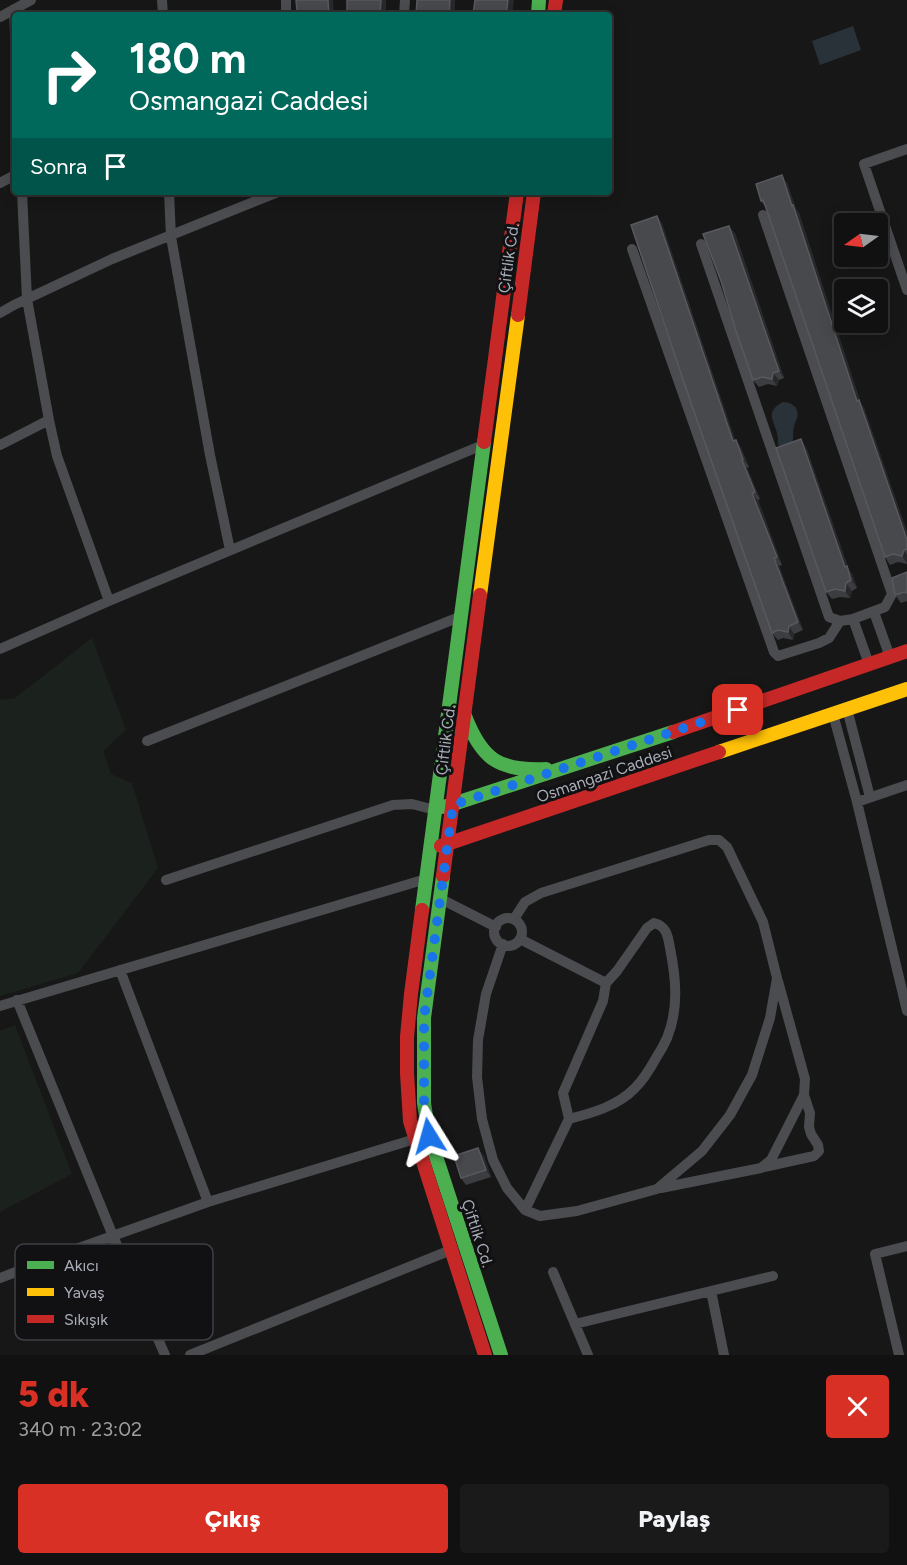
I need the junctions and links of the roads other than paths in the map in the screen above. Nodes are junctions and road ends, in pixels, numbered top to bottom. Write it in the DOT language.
graph roads {
  1 [pos="30,0"];
  2 [pos="14,9"];
  3 [pos="14,12"];
  4 [pos="0,17"];
  5 [pos="907,149"];
  6 [pos="22,195"];
  7 [pos="169,195"];
  8 [pos="271,195"];
  9 [pos="517,195"];
  10 [pos="534,195"];
  11 [pos="763,215"];
  12 [pos="171,237"];
  13 [pos="700,244"];
  14 [pos="632,249"];
  15 [pos="907,290"];
  16 [pos="27,299"];
  17 [pos="0,313"];
  18 [pos="49,420"];
  19 [pos="485,444"];
  20 [pos="0,445"];
  21 [pos="230,550"];
  22 [pos="109,601"];
  23 [pos="874,612"];
  24 [pos="462,616"];
  25 [pos="854,619"];
  26 [pos="840,621"];
  27 [pos="0,649"];
  28 [pos="907,651"];
  29 [pos="890,657"];
  30 [pos="869,664"];
  31 [pos="907,689"];
  32 [pos="847,709"];
  33 [pos="465,714"];
  34 [pos="833,714"];
  35 [pos="147,741"];
  36 [pos="564,768"];
  37 [pos="907,785"];
  38 [pos="870,797"];
  39 [pos="857,802"];
  40 [pos="453,805"];
  41 [pos="435,810"];
  42 [pos="448,844"];
  43 [pos="430,849"];
  44 [pos="426,879"];
  45 [pos="166,880"];
  46 [pos="441,899"];
  47 [pos="514,920"];
  48 [pos="496,927"];
  49 [pos="520,939"];
  50 [pos="503,944"];
  51 [pos="120,970"];
  52 [pos="777,978"];
  53 [pos="606,983"];
  54 [pos="17,1000"];
  55 [pos="0,1006"];
  56 [pos="907,1011"];
  57 [pos="804,1095"];
  58 [pos="569,1119"];
  59 [pos="415,1139"];
  60 [pos="761,1168"];
  61 [pos="657,1189"];
  62 [pos="208,1202"];
  63 [pos="525,1210"];
  64 [pos="113,1236"];
  65 [pos="91,1244"];
  66 [pos="116,1244"];
  67 [pos="907,1246"];
  68 [pos="450,1250"];
  69 [pos="15,1272"];
  70 [pos="553,1272"];
  71 [pos="773,1276"];
  72 [pos="0,1278"];
  73 [pos="711,1291"];
  74 [pos="575,1324"];
  75 [pos="158,1340"];
  76 [pos="165,1355"];
  77 [pos="190,1355"];
  78 [pos="485,1355"];
  79 [pos="501,1355"];
  80 [pos="588,1355"];
  81 [pos="724,1355"];
  82 [pos="899,1355"];
  1 -- 2 [label="street"];
  2 -- 3 [label="street"];
  2 -- 4 [label="street"];
  5 -- 15 [label="street"];
  6 -- 16 [label="street"];
  7 -- 12 [label="street"];
  8 -- 12 [label="street"];
  9 -- 19 [label="street, Çiftlik Cd."];
  10 -- 33 [label="street, Çiftlik Cd."];
  11 -- 23 [label="street"];
  12 -- 16 [label="street"];
  12 -- 21 [label="street"];
  13 -- 26 [label="street"];
  14 -- 26 [label="street"];
  16 -- 17 [label="street"];
  16 -- 18 [label="street"];
  18 -- 20 [label="street"];
  18 -- 22 [label="street"];
  19 -- 21 [label="street"];
  19 -- 24 [label="street, Çiftlik Cd."];
  21 -- 22 [label="street"];
  22 -- 27 [label="street"];
  23 -- 25 [label="street"];
  23 -- 29 [label="street"];
  24 -- 35 [label="street"];
  24 -- 41 [label="street, Çiftlik Cd."];
  25 -- 26 [label="street"];
  25 -- 30 [label="street"];
  28 -- 29 [label="street, Osmangazi Caddesi"];
  29 -- 30 [label="street, Osmangazi Caddesi"];
  30 -- 36 [label="street, Osmangazi Caddesi"];
  31 -- 32 [label="street, Osmangazi Caddesi"];
  32 -- 34 [label="street, Osmangazi Caddesi"];
  32 -- 38 [label="street"];
  33 -- 36 [label="street"];
  33 -- 40 [label="street, Çiftlik Cd."];
  34 -- 39 [label="street"];
  34 -- 42 [label="street, Osmangazi Caddesi"];
  36 -- 40 [label="street, Osmangazi Caddesi"];
  37 -- 38 [label="street"];
  38 -- 39 [label="street"];
  39 -- 56 [label="street"];
  40 -- 41 [label="street, Osmangazi Caddesi"];
  40 -- 42 [label="street, Çiftlik Cd."];
  41 -- 43 [label="street, Çiftlik Cd."];
  41 -- 45 [label="street"];
  42 -- 43 [label="street, Osmangazi Caddesi"];
  42 -- 46 [label="street, Çiftlik Cd."];
  43 -- 44 [label="street, Çiftlik Cd."];
  44 -- 51 [label="street"];
  44 -- 59 [label="street, Çiftlik Cd."];
  46 -- 48 [label="street"];
  46 -- 79 [label="street, Çiftlik Cd."];
  47 -- 48 [label="street"];
  47 -- 49 [label="street"];
  47 -- 52 [label="street"];
  48 -- 50 [label="street"];
  49 -- 50 [label="street"];
  49 -- 53 [label="street"];
  50 -- 63 [label="street"];
  51 -- 54 [label="street"];
  51 -- 62 [label="street"];
  52 -- 57 [label="street"];
  52 -- 61 [label="street"];
  53 -- 58 [label="street"];
  53 -- 58 [label="street"];
  54 -- 55 [label="street"];
  54 -- 64 [label="street"];
  57 -- 60 [label="street"];
  57 -- 60 [label="street"];
  58 -- 63 [label="street"];
  59 -- 62 [label="street"];
  59 -- 68 [label="street, Çiftlik Cd."];
  60 -- 61 [label="street"];
  61 -- 63 [label="street"];
  62 -- 64 [label="street"];
  64 -- 65 [label="street"];
  64 -- 66 [label="street"];
  67 -- 82 [label="street"];
  68 -- 77 [label="street"];
  68 -- 78 [label="street, Çiftlik Cd."];
  69 -- 72 [label="street"];
  70 -- 74 [label="street"];
  71 -- 73 [label="street"];
  73 -- 74 [label="street"];
  73 -- 81 [label="street"];
  74 -- 80 [label="street"];
  75 -- 76 [label="street"];
}
